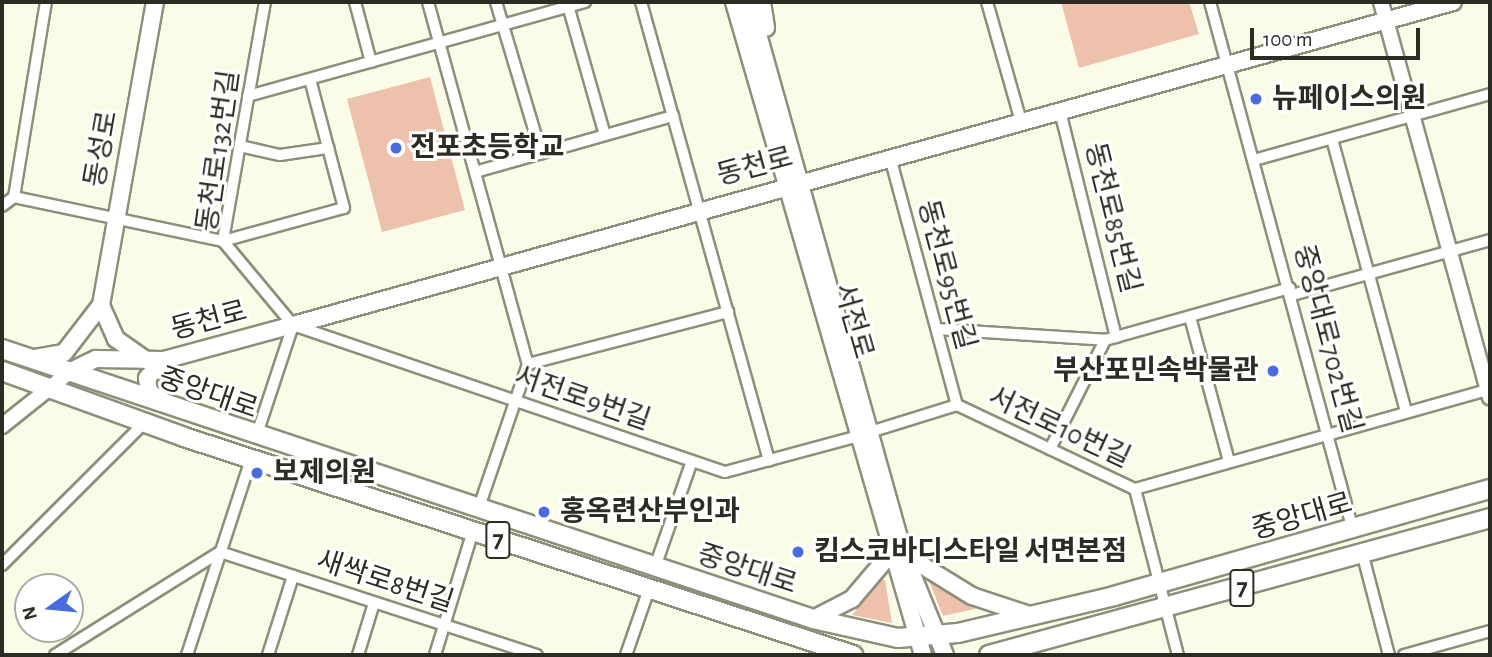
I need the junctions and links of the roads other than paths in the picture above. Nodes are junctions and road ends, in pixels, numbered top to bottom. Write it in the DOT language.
graph roads {
  1 [pos="46,2"];
  2 [pos="155,2"];
  3 [pos="265,2"];
  4 [pos="355,2"];
  5 [pos="428,2"];
  6 [pos="496,2"];
  7 [pos="585,2"];
  8 [pos="641,2"];
  9 [pos="734,2"];
  10 [pos="749,2"];
  11 [pos="762,2"];
  12 [pos="988,2"];
  13 [pos="1210,2"];
  14 [pos="1381,2"];
  15 [pos="1452,2"];
  16 [pos="568,4"];
  17 [pos="1385,20"];
  18 [pos="503,25"];
  19 [pos="439,43"];
  20 [pos="766,55"];
  21 [pos="371,62"];
  22 [pos="1228,64"];
  23 [pos="310,79"];
  24 [pos="1490,94"];
  25 [pos="248,96"];
  26 [pos="1060,111"];
  27 [pos="673,116"];
  28 [pos="1412,116"];
  29 [pos="1021,121"];
  30 [pos="605,135"];
  31 [pos="1332,139"];
  32 [pos="240,146"];
  33 [pos="328,148"];
  34 [pos="541,153"];
  35 [pos="890,157"];
  36 [pos="1254,160"];
  37 [pos="475,172"];
  38 [pos="793,184"];
  39 [pos="14,197"];
  40 [pos="2,206"];
  41 [pos="699,210"];
  42 [pos="116,219"];
  43 [pos="1490,240"];
  44 [pos="223,241"];
  45 [pos="1450,251"];
  46 [pos="501,264"];
  47 [pos="1370,273"];
  48 [pos="1291,292"];
  49 [pos="101,305"];
  50 [pos="728,312"];
  51 [pos="1190,317"];
  52 [pos="293,325"];
  53 [pos="937,329"];
  54 [pos="1110,339"];
  55 [pos="2,349"];
  56 [pos="35,358"];
  57 [pos="157,361"];
  58 [pos="528,364"];
  59 [pos="2,371"];
  60 [pos="71,371"];
  61 [pos="50,386"];
  62 [pos="1490,392"];
  63 [pos="516,401"];
  64 [pos="957,405"];
  65 [pos="1406,412"];
  66 [pos="190,416"];
  67 [pos="145,422"];
  68 [pos="2,426"];
  69 [pos="864,434"];
  70 [pos="1330,434"];
  71 [pos="256,437"];
  72 [pos="1050,449"];
  73 [pos="251,459"];
  74 [pos="769,460"];
  75 [pos="692,461"];
  76 [pos="1229,462"];
  77 [pos="1135,489"];
  78 [pos="1490,489"];
  79 [pos="478,510"];
  80 [pos="1490,518"];
  81 [pos="1353,530"];
  82 [pos="473,531"];
  83 [pos="220,552"];
  84 [pos="897,552"];
  85 [pos="1363,556"];
  86 [pos="2,565"];
  87 [pos="655,567"];
  88 [pos="293,576"];
  89 [pos="1160,584"];
  90 [pos="649,589"];
  91 [pos="374,603"];
  92 [pos="1166,608"];
  93 [pos="1029,615"];
  94 [pos="813,619"];
  95 [pos="444,625"];
  96 [pos="1490,631"];
  97 [pos="807,640"];
  98 [pos="926,644"];
  99 [pos="1034,649"];
  100 [pos="531,654"];
  101 [pos="55,655"];
  102 [pos="187,655"];
  103 [pos="268,655"];
  104 [pos="358,655"];
  105 [pos="435,655"];
  106 [pos="626,655"];
  107 [pos="820,655"];
  108 [pos="853,655"];
  109 [pos="945,655"];
  110 [pos="989,655"];
  111 [pos="1178,655"];
  112 [pos="1389,655"];
  113 [pos="1404,655"];
  1 -- 39 [label="street"];
  2 -- 42 [label="main road, 동성로"];
  3 -- 25 [label="street, 동천로132번길"];
  4 -- 21 [label="street"];
  5 -- 19 [label="street"];
  6 -- 18 [label="street"];
  7 -- 16 [label="street"];
  8 -- 27 [label="street"];
  9 -- 38 [label="main road, 서전로"];
  10 -- 20 [label="main road, 서전로"];
  11 -- 20 [label="main road"];
  12 -- 29 [label="street"];
  13 -- 22 [label="street, 중앙대로702번길"];
  14 -- 17 [label="street"];
  15 -- 17 [label="main road, 동천로"];
  16 -- 18 [label="street"];
  16 -- 30 [label="street"];
  17 -- 22 [label="main road, 동천로"];
  17 -- 28 [label="street"];
  18 -- 19 [label="street"];
  18 -- 34 [label="street"];
  19 -- 21 [label="street"];
  19 -- 37 [label="street"];
  20 -- 38 [label="main road, 서전로"];
  21 -- 23 [label="street"];
  22 -- 26 [label="main road, 동천로"];
  22 -- 36 [label="street, 중앙대로702번길"];
  23 -- 25 [label="street"];
  23 -- 33 [label="street"];
  24 -- 28 [label="street"];
  25 -- 32 [label="street, 동천로132번길"];
  26 -- 29 [label="main road, 동천로"];
  26 -- 54 [label="street, 동천로85번길"];
  27 -- 30 [label="street"];
  27 -- 41 [label="street"];
  28 -- 31 [label="street"];
  28 -- 45 [label="street"];
  29 -- 35 [label="main road, 동천로"];
  30 -- 34 [label="street"];
  31 -- 36 [label="street"];
  31 -- 47 [label="street"];
  32 -- 33 [label="street"];
  32 -- 44 [label="street, 동천로132번길"];
  33 -- 44 [label="street"];
  34 -- 37 [label="street"];
  35 -- 38 [label="main road, 동천로"];
  35 -- 53 [label="street, 동천로95번길"];
  36 -- 48 [label="street, 중앙대로702번길"];
  37 -- 46 [label="street"];
  38 -- 41 [label="main road, 동천로"];
  38 -- 69 [label="main road, 서전로"];
  39 -- 40 [label="street"];
  39 -- 42 [label="street"];
  41 -- 46 [label="main road, 동천로"];
  41 -- 50 [label="street"];
  42 -- 44 [label="street"];
  42 -- 49 [label="main road, 동성로"];
  43 -- 45 [label="street"];
  44 -- 52 [label="street, 동천로132번길"];
  45 -- 47 [label="street"];
  45 -- 62 [label="street"];
  46 -- 52 [label="main road, 동천로"];
  46 -- 58 [label="street"];
  47 -- 48 [label="street"];
  47 -- 65 [label="street"];
  48 -- 51 [label="street"];
  48 -- 70 [label="street, 중앙대로702번길"];
  49 -- 56 [label="main road, 동성로"];
  49 -- 57 [label="main road"];
  50 -- 58 [label="street"];
  50 -- 74 [label="street"];
  51 -- 54 [label="street"];
  51 -- 76 [label="street"];
  52 -- 57 [label="main road, 동천로"];
  52 -- 63 [label="street, 서전로9번길"];
  52 -- 71 [label="street"];
  53 -- 54 [label="street"];
  53 -- 64 [label="street, 동천로95번길"];
  54 -- 72 [label="street"];
  55 -- 56 [label="main road, 중앙대로 / 7"];
  56 -- 60 [label="main road, 중앙대로 / 7"];
  57 -- 60 [label="main road, 동천로"];
  57 -- 66 [label="main road"];
  58 -- 63 [label="street"];
  59 -- 61 [label="main road, 중앙대로 / 7"];
  60 -- 61 [label="street"];
  60 -- 66 [label="main road, 중앙대로 / 7"];
  61 -- 67 [label="main road, 중앙대로 / 7"];
  61 -- 68 [label="street"];
  62 -- 65 [label="street, 서전로10번길"];
  63 -- 75 [label="street, 서전로9번길"];
  63 -- 79 [label="street"];
  64 -- 69 [label="street, 서전로10번길"];
  64 -- 72 [label="street, 서전로10번길"];
  65 -- 70 [label="street, 서전로10번길"];
  66 -- 71 [label="main road, 중앙대로 / 7"];
  67 -- 73 [label="main road, 중앙대로 / 7"];
  67 -- 86 [label="street"];
  69 -- 74 [label="street, 서전로9번길"];
  69 -- 84 [label="main road, 서전로"];
  70 -- 76 [label="street, 서전로10번길"];
  70 -- 81 [label="street, 중앙대로702번길"];
  71 -- 79 [label="main road, 중앙대로 / 7"];
  72 -- 77 [label="street, 서전로10번길"];
  73 -- 82 [label="main road, 중앙대로 / 7"];
  73 -- 83 [label="street"];
  74 -- 75 [label="street, 서전로9번길"];
  75 -- 87 [label="street"];
  76 -- 77 [label="street, 서전로10번길"];
  77 -- 89 [label="street"];
  78 -- 81 [label="main road, 중앙대로 / 7"];
  79 -- 87 [label="main road, 중앙대로 / 7"];
  80 -- 85 [label="main road, 중앙대로 / 7"];
  81 -- 89 [label="main road, 중앙대로 / 7"];
  82 -- 90 [label="main road, 중앙대로 / 7"];
  82 -- 95 [label="street"];
  83 -- 88 [label="street, 새싹로8번길"];
  83 -- 101 [label="street"];
  83 -- 102 [label="street"];
  84 -- 93 [label="main road"];
  84 -- 94 [label="main road"];
  84 -- 98 [label="main road, 서전로"];
  85 -- 92 [label="main road, 중앙대로 / 7"];
  85 -- 112 [label="street, 중앙대로"];
  87 -- 94 [label="main road, 중앙대로 / 7"];
  88 -- 91 [label="street, 새싹로8번길"];
  88 -- 103 [label="street"];
  89 -- 92 [label="street"];
  89 -- 93 [label="main road, 중앙대로 / 7"];
  90 -- 97 [label="main road, 중앙대로 / 7"];
  90 -- 106 [label="street"];
  91 -- 95 [label="street, 새싹로8번길"];
  91 -- 104 [label="street"];
  92 -- 99 [label="main road, 중앙대로 / 7"];
  92 -- 111 [label="street"];
  93 -- 98 [label="main road, 중앙대로 / 7"];
  94 -- 98 [label="main road, 중앙대로 / 7"];
  95 -- 100 [label="street, 새싹로8번길"];
  95 -- 105 [label="street"];
  96 -- 113 [label="street"];
  97 -- 107 [label="main road"];
  97 -- 108 [label="main road, 중앙대로 / 7"];
  98 -- 109 [label="main road, 서전로"];
  99 -- 110 [label="main road, 중앙대로 / 7"];
}
